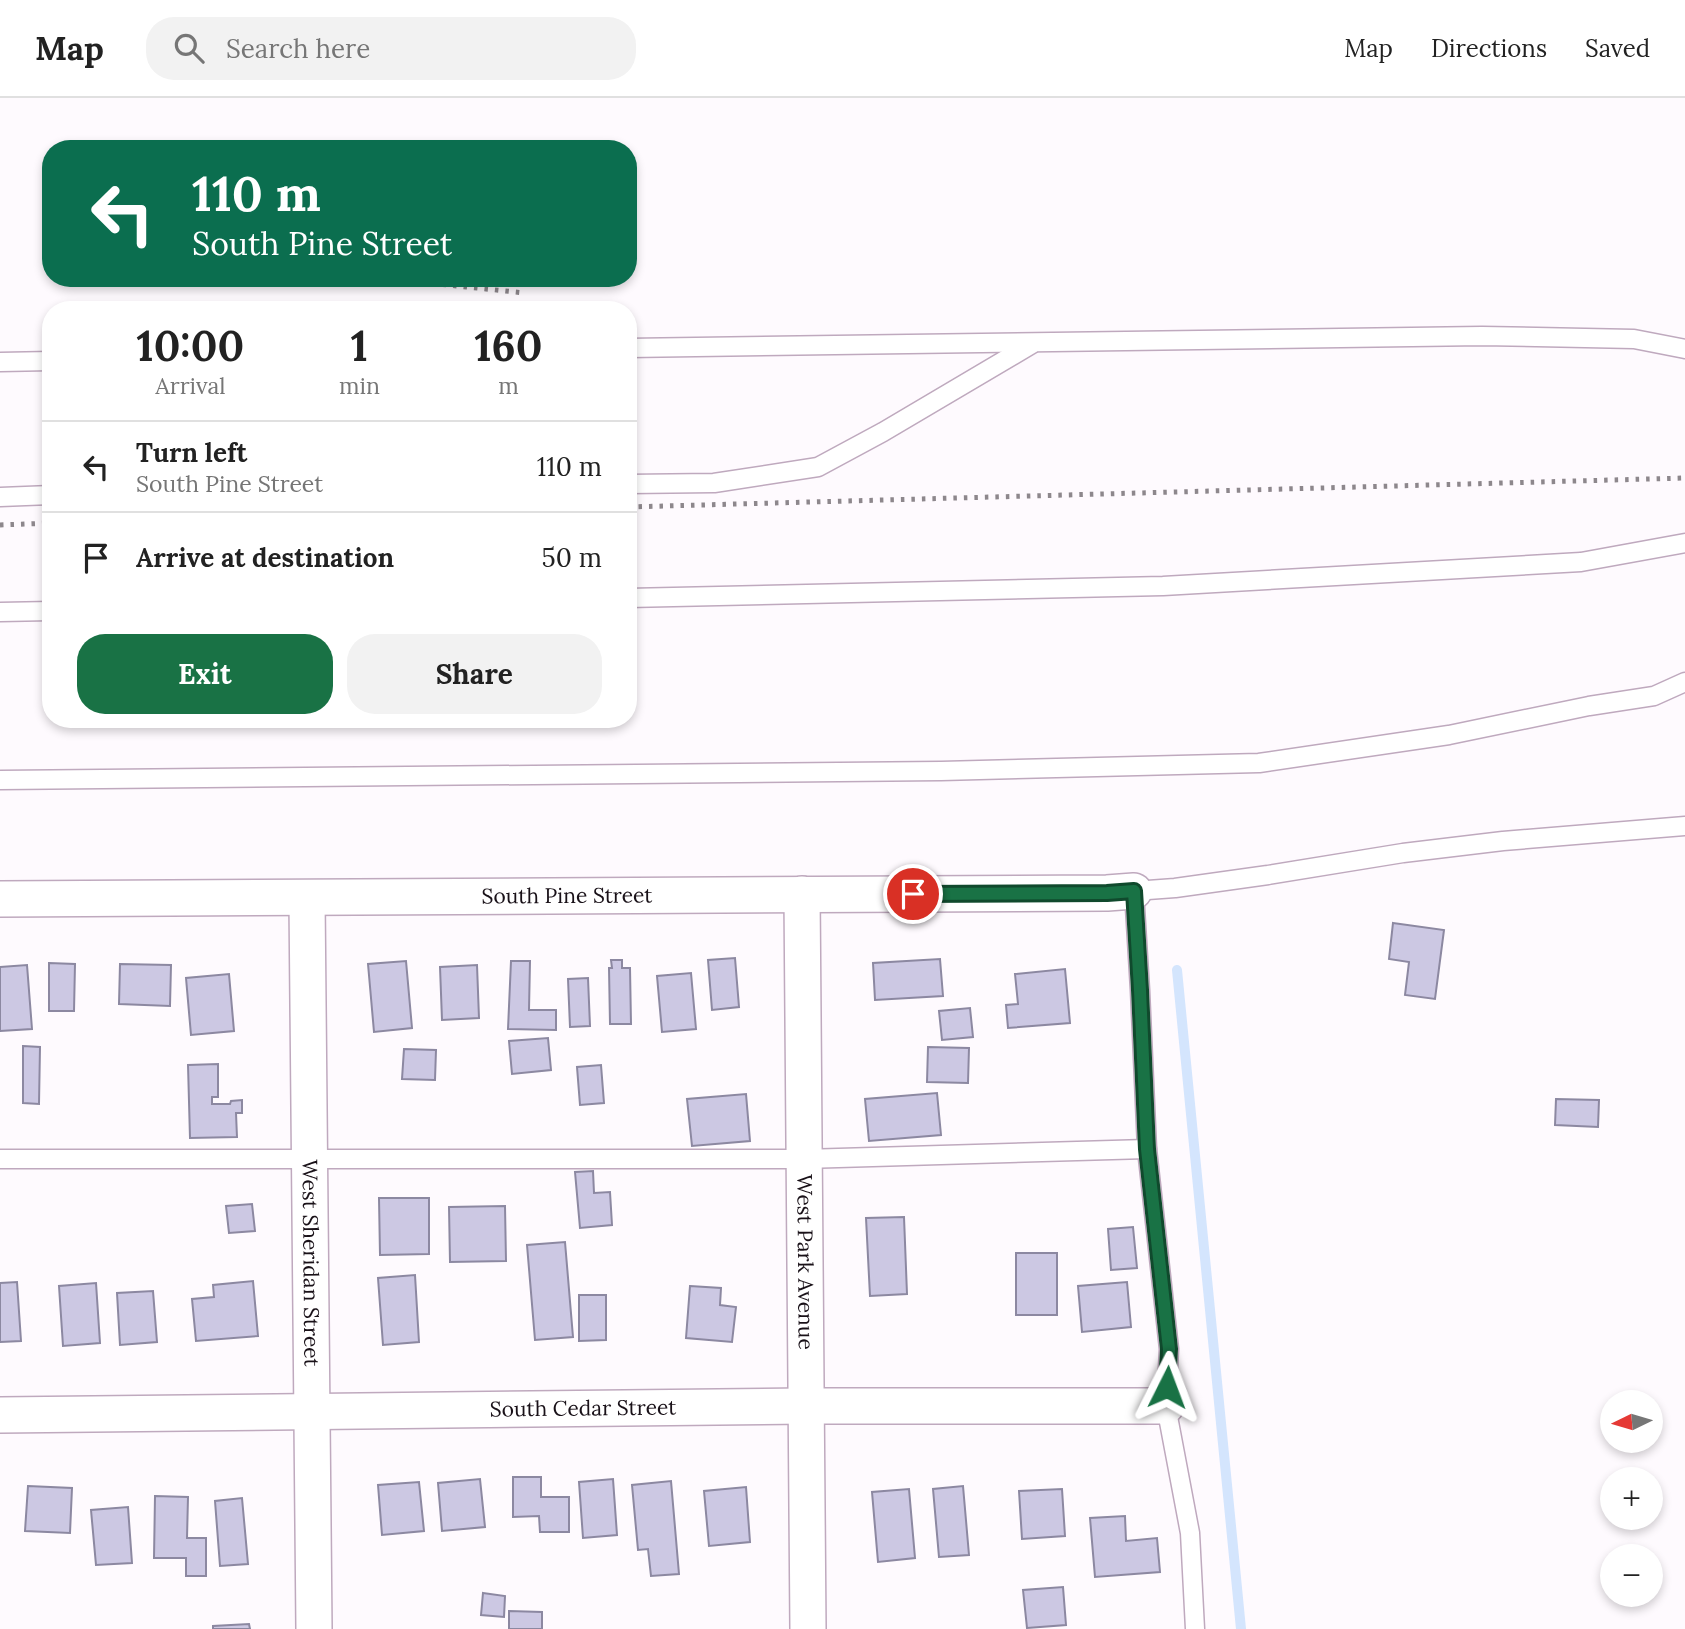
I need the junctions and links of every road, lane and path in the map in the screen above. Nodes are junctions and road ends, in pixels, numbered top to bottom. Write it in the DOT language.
graph roads {
  1 [pos="1035,342"];
  2 [pos="637,348"];
  3 [pos="1685,349"];
  4 [pos="42,361"];
  5 [pos="0,362"];
  6 [pos="637,484"];
  7 [pos="42,495"];
  8 [pos="0,497"];
  9 [pos="1685,543"];
  10 [pos="637,598"];
  11 [pos="42,611"];
  12 [pos="0,612"];
  13 [pos="1685,682"];
  14 [pos="0,780"];
  15 [pos="1685,826"];
  16 [pos="1134,891"];
  17 [pos="802,894"];
  18 [pos="307,899"];
  19 [pos="0,900"];
  20 [pos="1147,1149"];
  21 [pos="0,1159"];
  22 [pos="804,1159"];
  23 [pos="309,1160"];
  24 [pos="805,1406"];
  25 [pos="1166,1406"];
  26 [pos="311,1411"];
  27 [pos="0,1415"];
  28 [pos="314,1629"];
  29 [pos="808,1629"];
  30 [pos="1195,1629"];
  1 -- 2 [label="lane"];
  1 -- 3 [label="lane"];
  1 -- 6 [label="lane"];
  4 -- 5 [label="lane"];
  7 -- 8 [label="lane"];
  9 -- 10 [label="lane"];
  11 -- 12 [label="lane"];
  13 -- 14 [label="lane"];
  15 -- 16 [label="lane"];
  16 -- 17 [label="street, South Pine Street"];
  16 -- 20 [label="lane"];
  17 -- 18 [label="street, South Pine Street"];
  17 -- 22 [label="street, West Park Avenue"];
  18 -- 19 [label="street, South Pine Street"];
  18 -- 23 [label="street, West Sheridan Street"];
  20 -- 22 [label="lane"];
  20 -- 25 [label="lane"];
  21 -- 23 [label="lane"];
  22 -- 23 [label="lane"];
  22 -- 24 [label="street, West Park Avenue"];
  23 -- 26 [label="street, West Sheridan Street"];
  24 -- 25 [label="street, South Cedar Street"];
  24 -- 26 [label="street, South Cedar Street"];
  24 -- 29 [label="street, West Park Avenue"];
  25 -- 30 [label="lane"];
  26 -- 27 [label="street, South Cedar Street"];
  26 -- 28 [label="street, West Sheridan Street"];
}
